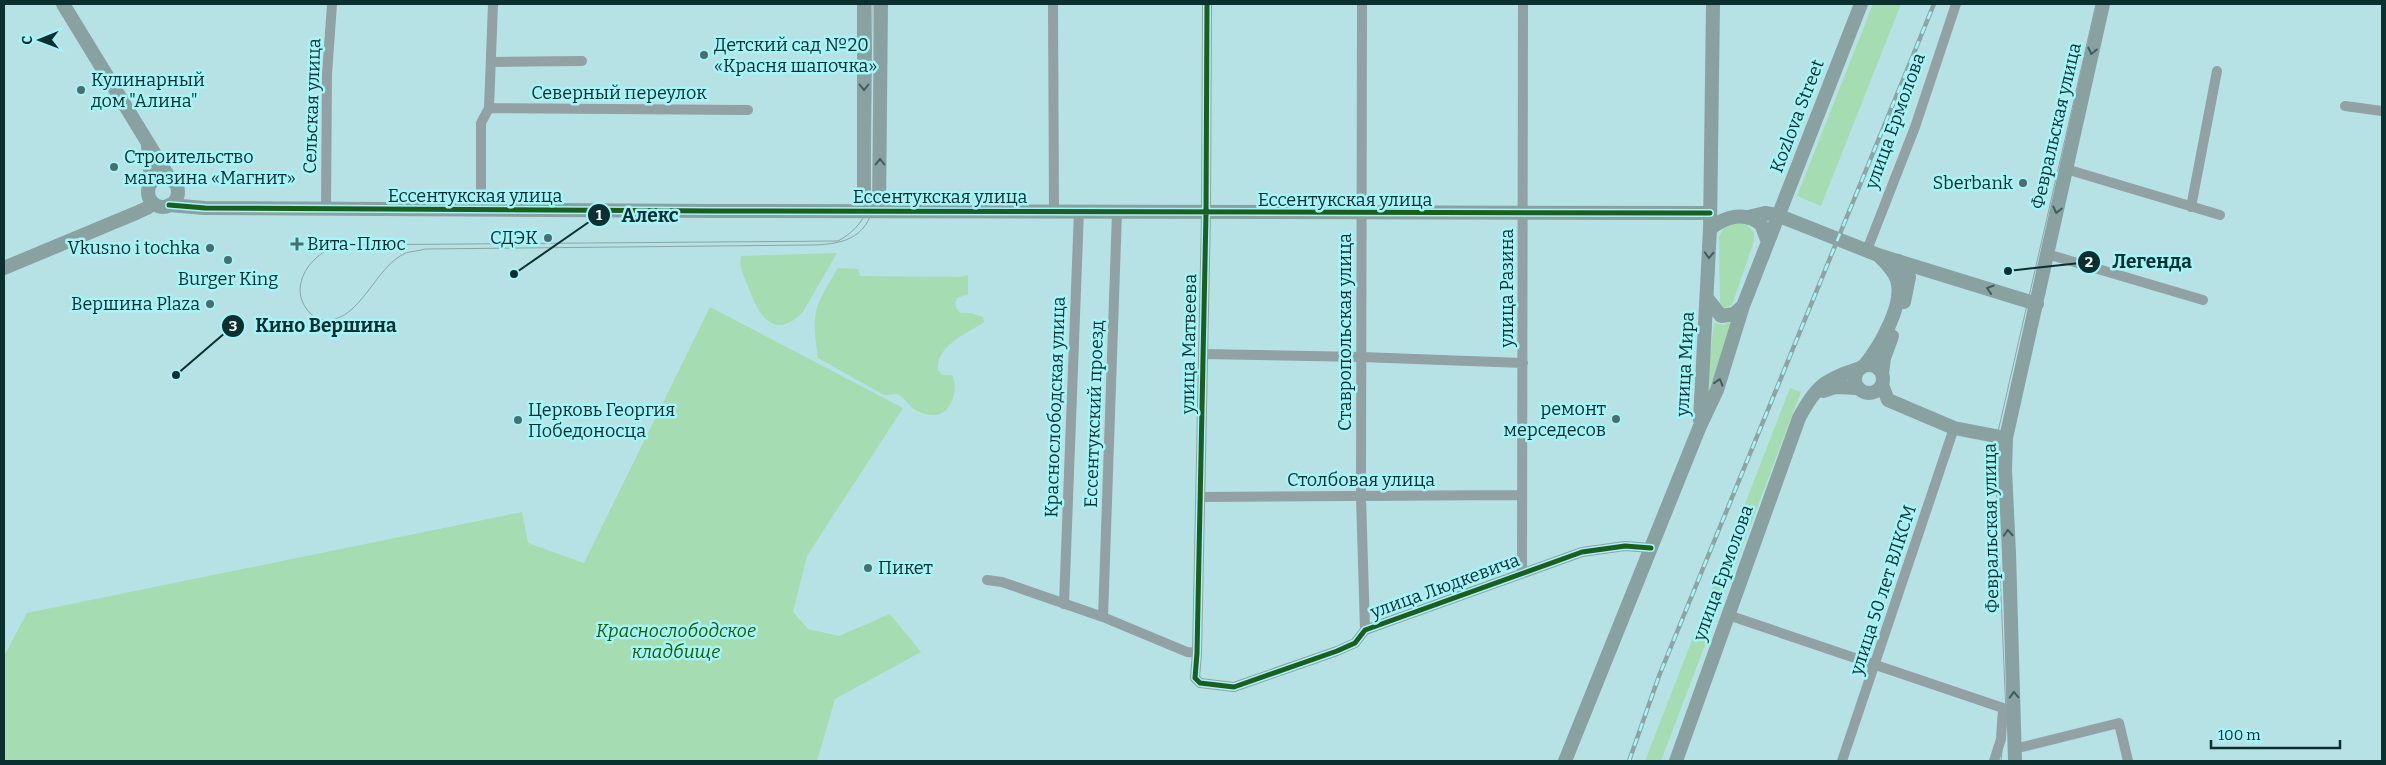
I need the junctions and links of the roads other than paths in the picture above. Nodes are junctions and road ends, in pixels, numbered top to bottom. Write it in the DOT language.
graph roads {
  1 [pos="63,4"];
  2 [pos="332,4"];
  3 [pos="493,4"];
  4 [pos="864,4"];
  5 [pos="881,4"];
  6 [pos="1053,4"];
  7 [pos="1207,4"];
  8 [pos="1362,4"];
  9 [pos="1522,4"];
  10 [pos="1713,4"];
  11 [pos="1861,4"];
  12 [pos="1956,4"];
  13 [pos="2103,4"];
  14 [pos="582,61"];
  15 [pos="492,62"];
  16 [pos="2217,71"];
  17 [pos="2345,106"];
  18 [pos="489,108"];
  19 [pos="748,110"];
  20 [pos="2382,110"];
  21 [pos="145,135"];
  22 [pos="2066,170"];
  23 [pos="1711,172"];
  24 [pos="151,183"];
  25 [pos="174,185"];
  26 [pos="153,202"];
  27 [pos="169,205"];
  28 [pos="2191,207"];
  29 [pos="205,208"];
  30 [pos="326,208"];
  31 [pos="481,210"];
  32 [pos="864,211"];
  33 [pos="879,211"];
  34 [pos="1054,211"];
  35 [pos="1079,211"];
  36 [pos="1118,212"];
  37 [pos="1361,212"];
  38 [pos="1206,213"];
  39 [pos="1710,213"];
  40 [pos="1524,214"];
  41 [pos="1777,215"];
  42 [pos="2220,215"];
  43 [pos="1744,216"];
  44 [pos="1710,228"];
  45 [pos="1768,242"];
  46 [pos="1873,252"];
  47 [pos="2047,254"];
  48 [pos="1899,261"];
  49 [pos="4,268"];
  50 [pos="1707,298"];
  51 [pos="2203,300"];
  52 [pos="2037,304"];
  53 [pos="1743,306"];
  54 [pos="1203,354"];
  55 [pos="1361,356"];
  56 [pos="1522,363"];
  57 [pos="1862,367"];
  58 [pos="1878,384"];
  59 [pos="1858,388"];
  60 [pos="1809,398"];
  61 [pos="1700,426"];
  62 [pos="1954,428"];
  63 [pos="2006,438"];
  64 [pos="1522,495"];
  65 [pos="1201,497"];
  66 [pos="1361,497"];
  67 [pos="1651,548"];
  68 [pos="1522,572"];
  69 [pos="987,580"];
  70 [pos="1064,604"];
  71 [pos="1728,615"];
  72 [pos="1102,617"];
  73 [pos="1365,630"];
  74 [pos="1198,653"];
  75 [pos="1875,666"];
  76 [pos="1200,683"];
  77 [pos="2015,756"];
  78 [pos="1996,757"];
  79 [pos="1565,761"];
  80 [pos="1676,761"];
  81 [pos="1842,761"];
  82 [pos="2128,761"];
  1 -- 21 [label="street"];
  2 -- 30 [label="street, Сельская улица"];
  3 -- 15 [label="street"];
  4 -- 32 [label="street, one-way"];
  33 -- 5 [label="street, one-way"];
  6 -- 34 [label="street"];
  7 -- 38 [label="street, улица Матвеева"];
  8 -- 37 [label="street, Ставропольская улица"];
  9 -- 40 [label="street, улица Разина"];
  10 -- 23 [label="street, улица Мира"];
  11 -- 41 [label="street, Kozlova Street"];
  12 -- 46 [label="street, улица Ермолова"];
  13 -- 22 [label="street, Февральская улица, one-way"];
  14 -- 15 [label="street, Северный переулок"];
  15 -- 18 [label="street"];
  16 -- 28 [label="street"];
  17 -- 20 [label="street"];
  18 -- 19 [label="street, Северный переулок"];
  18 -- 31 [label="street"];
  21 -- 24 [label="street"];
  21 -- 25 [label="street"];
  22 -- 28 [label="street"];
  22 -- 47 [label="street, Февральская улица, one-way"];
  23 -- 39 [label="street, улица Мира"];
  23 -- 43 [label="street, улица Мира"];
  24 -- 25 [label="street"];
  24 -- 26 [label="street"];
  25 -- 27 [label="street"];
  25 -- 29 [label="street"];
  26 -- 27 [label="street, Ессентукская улица"];
  26 -- 49 [label="street"];
  27 -- 29 [label="street, Ессентукская улица"];
  28 -- 42 [label="street"];
  29 -- 30 [label="street, Ессентукская улица"];
  30 -- 31 [label="street, Ессентукская улица"];
  31 -- 32 [label="street, Ессентукская улица"];
  32 -- 33 [label="street, Ессентукская улица"];
  33 -- 34 [label="street, Ессентукская улица"];
  34 -- 35 [label="street, Ессентукская улица"];
  35 -- 36 [label="street, Ессентукская улица"];
  35 -- 70 [label="street, Краснослободская улица"];
  36 -- 38 [label="street, Ессентукская улица"];
  36 -- 72 [label="street, Ессентукский проезд"];
  37 -- 38 [label="street, Ессентукская улица"];
  37 -- 40 [label="street, Ессентукская улица"];
  37 -- 55 [label="street, Ставропольская улица"];
  38 -- 54 [label="street, улица Матвеева"];
  39 -- 40 [label="street, Ессентукская улица"];
  39 -- 44 [label="street, улица Мира"];
  40 -- 56 [label="street, улица Разина"];
  41 -- 43 [label="street"];
  41 -- 45 [label="street, Kozlova Street"];
  41 -- 46 [label="street"];
  43 -- 44 [label="street"];
  43 -- 45 [label="street, улица Мира"];
  44 -- 50 [label="street, улица Мира, one-way"];
  45 -- 53 [label="street, улица Мира"];
  46 -- 48 [label="street"];
  46 -- 57 [label="street"];
  47 -- 51 [label="street"];
  47 -- 52 [label="street, Февральская улица"];
  52 -- 48 [label="street, one-way"];
  48 -- 58 [label="street"];
  50 -- 53 [label="street, улица Мира"];
  50 -- 61 [label="street, улица Мира"];
  52 -- 63 [label="street, Февральская улица"];
  61 -- 53 [label="street, улица Мира, one-way"];
  54 -- 55 [label="street"];
  54 -- 65 [label="street, улица Матвеева"];
  55 -- 56 [label="street"];
  55 -- 66 [label="street, Ставропольская улица"];
  56 -- 64 [label="street, улица Разина"];
  57 -- 58 [label="street"];
  57 -- 59 [label="street"];
  57 -- 60 [label="street, улица Ермолова"];
  58 -- 59 [label="street"];
  58 -- 62 [label="street"];
  59 -- 60 [label="street"];
  60 -- 71 [label="street, улица Ермолова"];
  61 -- 67 [label="street"];
  62 -- 63 [label="street"];
  62 -- 75 [label="street, улица 50 лет ВЛКСМ"];
  77 -- 63 [label="street, Февральская улица, one-way"];
  64 -- 66 [label="street, Столбовая улица"];
  64 -- 68 [label="street, улица Разина"];
  65 -- 66 [label="street, Столбовая улица"];
  65 -- 74 [label="street, улица Матвеева"];
  66 -- 73 [label="street, Ставропольская улица"];
  67 -- 68 [label="street, улица Людкевича"];
  67 -- 79 [label="street"];
  68 -- 73 [label="street, улица Людкевича"];
  69 -- 70 [label="street"];
  70 -- 72 [label="street"];
  71 -- 75 [label="street"];
  71 -- 80 [label="street, улица Ермолова"];
  72 -- 74 [label="street"];
  73 -- 76 [label="street, улица Людкевича"];
  74 -- 76 [label="street, улица Матвеева"];
  75 -- 78 [label="street"];
  75 -- 81 [label="street, улица 50 лет ВЛКСМ"];
  77 -- 78 [label="street"];
  77 -- 82 [label="street"];
}
